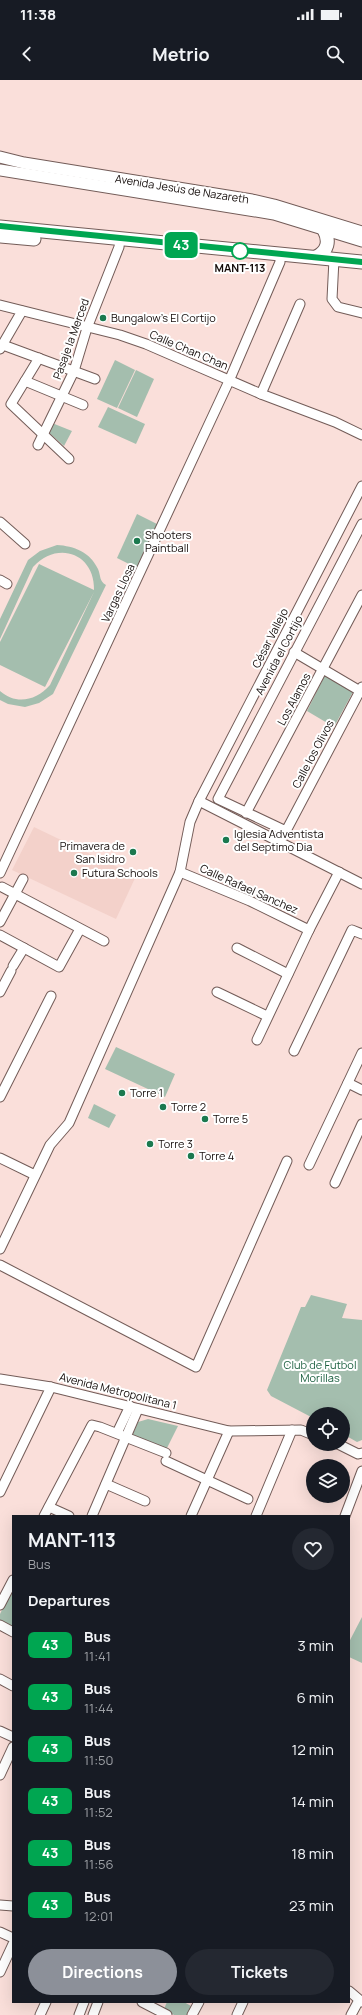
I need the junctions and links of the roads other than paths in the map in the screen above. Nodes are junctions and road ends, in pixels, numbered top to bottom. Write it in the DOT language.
graph roads {
  1 [pos="0,157"];
  2 [pos="0,170"];
  3 [pos="324,230"];
  4 [pos="0,231"];
  5 [pos="362,232"];
  6 [pos="362,241"];
  7 [pos="119,243"];
  8 [pos="280,258"];
  9 [pos="316,258"];
  10 [pos="362,262"];
  11 [pos="334,263"];
  12 [pos="362,269"];
  13 [pos="300,304"];
  14 [pos="0,306"];
  15 [pos="22,311"];
  16 [pos="362,313"];
  17 [pos="86,328"];
  18 [pos="1,347"];
  19 [pos="39,358"];
  20 [pos="74,371"];
  21 [pos="95,379"];
  22 [pos="229,381"];
  23 [pos="25,382"];
  24 [pos="261,394"];
  25 [pos="62,396"];
  26 [pos="84,405"];
  27 [pos="43,434"];
  28 [pos="362,435"];
  29 [pos="38,444"];
  30 [pos="69,459"];
  31 [pos="362,486"];
  32 [pos="0,522"];
  33 [pos="362,524"];
  34 [pos="25,544"];
  35 [pos="362,595"];
  36 [pos="294,652"];
  37 [pos="324,670"];
  38 [pos="361,689"];
  39 [pos="199,801"];
  40 [pos="246,814"];
  41 [pos="180,872"];
  42 [pos="339,872"];
  43 [pos="0,873"];
  44 [pos="23,879"];
  45 [pos="362,884"];
  46 [pos="2,887"];
  47 [pos="15,894"];
  48 [pos="0,922"];
  49 [pos="80,929"];
  50 [pos="309,930"];
  51 [pos="362,934"];
  52 [pos="0,936"];
  53 [pos="104,941"];
  54 [pos="24,948"];
  55 [pos="237,948"];
  56 [pos="288,974"];
  57 [pos="1,989"];
  58 [pos="217,992"];
  59 [pos="51,996"];
  60 [pos="267,1016"];
  61 [pos="258,1040"];
  62 [pos="294,1051"];
  63 [pos="362,1053"];
  64 [pos="348,1083"];
  65 [pos="362,1090"];
  66 [pos="0,1097"];
  67 [pos="362,1124"];
  68 [pos="0,1158"];
  69 [pos="287,1161"];
  70 [pos="309,1165"];
  71 [pos="35,1175"];
  72 [pos="335,1183"];
  73 [pos="0,1249"];
  74 [pos="0,1265"];
  75 [pos="0,1379"];
  76 [pos="51,1387"];
  77 [pos="134,1408"];
  78 [pos="292,1430"];
  79 [pos="229,1431"];
  80 [pos="306,1431"];
  81 [pos="117,1433"];
  82 [pos="127,1437"];
  83 [pos="350,1450"];
  84 [pos="362,1453"];
  85 [pos="362,1471"];
  86 [pos="207,1480"];
  87 [pos="106,1484"];
  88 [pos="0,1492"];
  89 [pos="248,1499"];
  90 [pos="145,1501"];
  91 [pos="46,1512"];
  92 [pos="63,1515"];
  93 [pos="92,1515"];
  94 [pos="191,1515"];
  95 [pos="256,1515"];
  96 [pos="345,1515"];
  97 [pos="12,1582"];
  98 [pos="0,1605"];
  99 [pos="0,1625"];
  100 [pos="12,1631"];
  101 [pos="0,1679"];
  102 [pos="12,1685"];
  103 [pos="0,1731"];
  104 [pos="12,1737"];
  105 [pos="12,1749"];
  106 [pos="0,1775"];
  107 [pos="0,1905"];
  108 [pos="12,1906"];
  109 [pos="0,1932"];
  110 [pos="12,1938"];
  111 [pos="12,1946"];
  112 [pos="0,1972"];
  113 [pos="350,1992"];
  114 [pos="361,2001"];
  115 [pos="46,2003"];
  116 [pos="84,2003"];
  117 [pos="98,2003"];
  118 [pos="198,2003"];
  119 [pos="243,2003"];
  120 [pos="152,2008"];
  121 [pos="40,2015"];
  122 [pos="79,2015"];
  123 [pos="93,2015"];
  124 [pos="167,2015"];
  125 [pos="192,2015"];
  126 [pos="237,2015"];
  127 [pos="351,2015"];
  1 -- 5 [label="main road, Avenida Jesús de Nazareth"];
  2 -- 3 [label="main road, Avenida Jesús de Nazareth"];
  3 -- 6 [label="main road, Avenida Jesús de Nazareth"];
  3 -- 9 [label="highway"];
  4 -- 7 [label="highway"];
  7 -- 8 [label="highway"];
  7 -- 17 [label="street, Pasaje la Merced"];
  8 -- 9 [label="highway"];
  8 -- 11 [label="highway"];
  8 -- 22 [label="street, Vargas Llosa"];
  9 -- 11 [label="highway"];
  10 -- 11 [label="highway"];
  11 -- 12 [label="highway"];
  11 -- 16 [label="street"];
  13 -- 24 [label="street"];
  14 -- 15 [label="street, Calle Chan Chan"];
  15 -- 17 [label="street, Calle Chan Chan"];
  15 -- 18 [label="street"];
  17 -- 20 [label="street, Pasaje la Merced"];
  17 -- 22 [label="street, Calle Chan Chan"];
  18 -- 19 [label="street"];
  19 -- 20 [label="street"];
  19 -- 23 [label="street"];
  20 -- 21 [label="street"];
  20 -- 25 [label="street, Pasaje la Merced"];
  22 -- 24 [label="street, Calle Chan Chan"];
  22 -- 43 [label="street, Vargas Llosa"];
  23 -- 25 [label="street"];
  23 -- 27 [label="street"];
  24 -- 28 [label="street, Calle Chan Chan"];
  25 -- 26 [label="street"];
  25 -- 27 [label="street, Pasaje la Merced"];
  27 -- 29 [label="street, Pasaje la Merced"];
  27 -- 30 [label="street"];
  31 -- 39 [label="street, César Vallejo"];
  32 -- 34 [label="street"];
  33 -- 36 [label="street, Avenida el Cortijo"];
  35 -- 37 [label="street, Los Alamos"];
  36 -- 37 [label="street"];
  36 -- 40 [label="street, Avenida el Cortijo"];
  37 -- 38 [label="street"];
  37 -- 40 [label="street, Los Alamos"];
  38 -- 40 [label="street, Calle los Olivos"];
  39 -- 41 [label="street, César Vallejo"];
  39 -- 42 [label="street"];
  41 -- 50 [label="street, Calle Rafael Sanchez"];
  41 -- 71 [label="street, César Vallejo"];
  42 -- 45 [label="street"];
  42 -- 50 [label="street"];
  44 -- 47 [label="street"];
  46 -- 47 [label="street"];
  47 -- 48 [label="street"];
  47 -- 49 [label="street"];
  49 -- 53 [label="street"];
  49 -- 54 [label="street"];
  50 -- 56 [label="street"];
  51 -- 62 [label="street"];
  52 -- 54 [label="street"];
  54 -- 57 [label="street"];
  55 -- 56 [label="street"];
  56 -- 60 [label="street"];
  58 -- 60 [label="street"];
  59 -- 66 [label="street"];
  60 -- 61 [label="street"];
  63 -- 64 [label="street"];
  64 -- 65 [label="street"];
  64 -- 70 [label="street"];
  67 -- 72 [label="street"];
  68 -- 71 [label="street"];
  69 -- 74 [label="street"];
  71 -- 73 [label="street, César Vallejo"];
  75 -- 76 [label="street, Avenida Metropolitana 1"];
  76 -- 77 [label="street, Avenida Metropolitana 1"];
  76 -- 88 [label="street"];
  77 -- 79 [label="street, Avenida Metropolitana 1"];
  77 -- 81 [label="street"];
  77 -- 82 [label="street"];
  78 -- 79 [label="street, Avenida Metropolitana 1"];
  78 -- 80 [label="street, Avenida Metropolitana 1"];
  78 -- 95 [label="street"];
  79 -- 86 [label="street"];
  81 -- 82 [label="street"];
  81 -- 91 [label="street"];
  82 -- 86 [label="street"];
  82 -- 87 [label="street"];
  83 -- 84 [label="street"];
  85 -- 96 [label="street"];
  86 -- 89 [label="street"];
  86 -- 94 [label="street"];
  87 -- 90 [label="street"];
  87 -- 93 [label="street"];
  91 -- 92 [label="street"];
  97 -- 98 [label="street"];
  99 -- 100 [label="street"];
  101 -- 102 [label="street"];
  103 -- 104 [label="street"];
  105 -- 106 [label="street"];
  107 -- 108 [label="street"];
  109 -- 110 [label="street"];
  111 -- 112 [label="street"];
  113 -- 114 [label="street"];
  114 -- 127 [label="street"];
  115 -- 121 [label="street"];
  116 -- 122 [label="street"];
  117 -- 123 [label="street"];
  118 -- 125 [label="street"];
  119 -- 126 [label="street"];
  120 -- 124 [label="street"];
}
